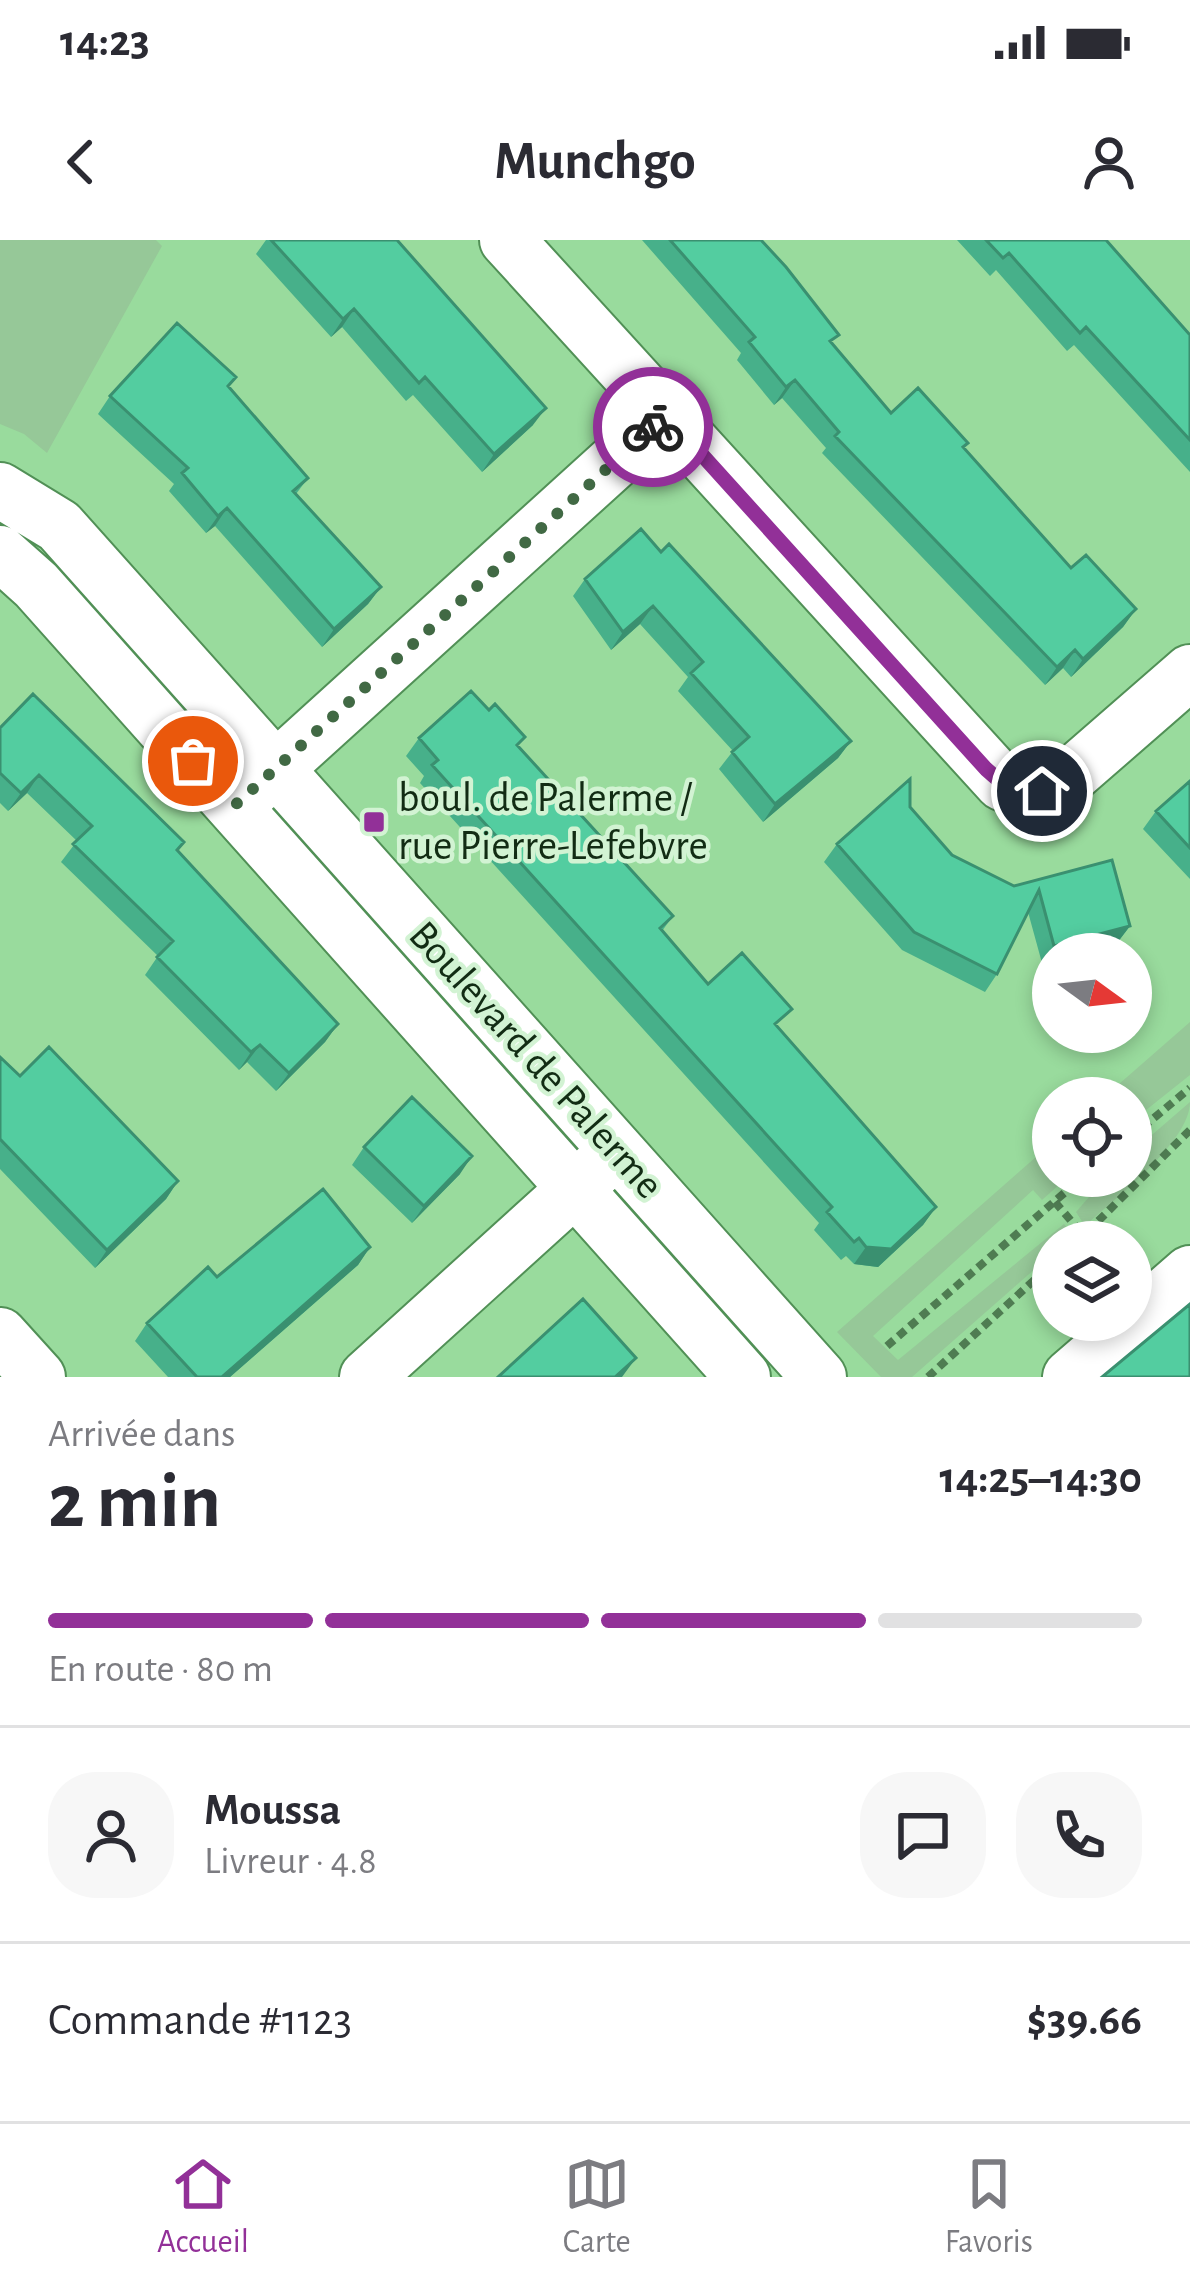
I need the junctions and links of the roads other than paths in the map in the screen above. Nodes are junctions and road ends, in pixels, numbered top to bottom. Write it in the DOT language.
graph roads {
  1 [pos="507,240"];
  2 [pos="666,415"];
  3 [pos="0,490"];
  4 [pos="0,553"];
  5 [pos="1190,672"];
  6 [pos="276,769"];
  7 [pos="234,806"];
  8 [pos="617,1151"];
  9 [pos="573,1189"];
  10 [pos="1190,1273"];
  11 [pos="0,1334"];
  12 [pos="38,1377"];
  13 [pos="367,1377"];
  14 [pos="743,1377"];
  15 [pos="819,1377"];
  16 [pos="1070,1377"];
  1 -- 2 [label="street"];
  2 -- 5 [label="street"];
  2 -- 6 [label="street"];
  3 -- 6 [label="street, Boulevard de Palerme"];
  4 -- 7 [label="street, Boulevard de Palerme"];
  6 -- 7 [label="street"];
  6 -- 8 [label="street, Boulevard de Palerme"];
  7 -- 9 [label="street, Boulevard de Palerme"];
  8 -- 9 [label="street"];
  8 -- 15 [label="street, Boulevard de Palerme"];
  9 -- 13 [label="street"];
  9 -- 14 [label="street, Boulevard de Palerme"];
  10 -- 16 [label="street"];
  11 -- 12 [label="street"];
}
